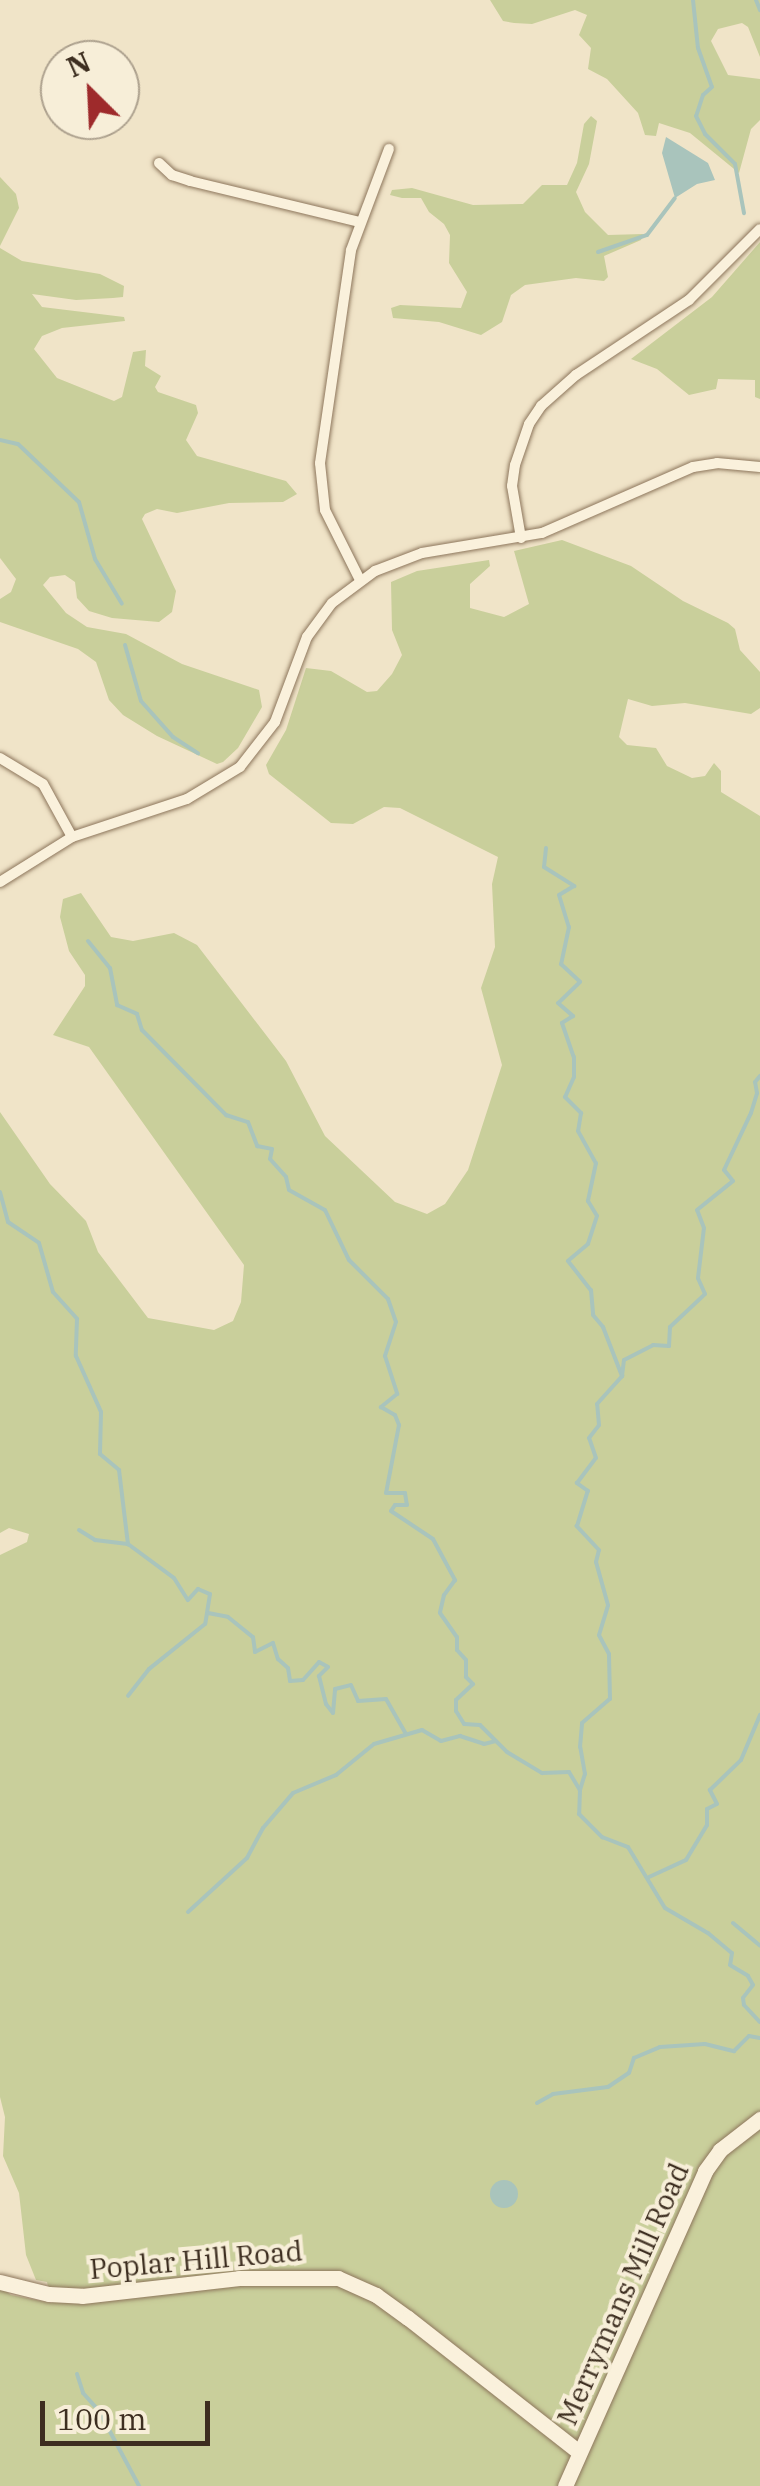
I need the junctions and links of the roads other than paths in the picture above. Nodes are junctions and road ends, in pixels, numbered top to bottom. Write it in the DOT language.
graph roads {
  1 [pos="389,149"];
  2 [pos="159,163"];
  3 [pos="360,222"];
  4 [pos="760,228"];
  5 [pos="760,468"];
  6 [pos="521,538"];
  7 [pos="360,580"];
  8 [pos="0,758"];
  9 [pos="72,837"];
  10 [pos="0,882"];
  11 [pos="760,2119"];
  12 [pos="0,2282"];
  13 [pos="579,2452"];
  14 [pos="565,2486"];
  1 -- 3 [label="street"];
  2 -- 3 [label="street"];
  3 -- 7 [label="street"];
  4 -- 6 [label="street"];
  5 -- 6 [label="street"];
  6 -- 7 [label="street"];
  7 -- 9 [label="street"];
  8 -- 9 [label="street"];
  9 -- 10 [label="street"];
  11 -- 13 [label="street, Merrymans Mill Road"];
  12 -- 13 [label="street, Poplar Hill Road"];
  13 -- 14 [label="street, Merrymans Mill Road"];
}
